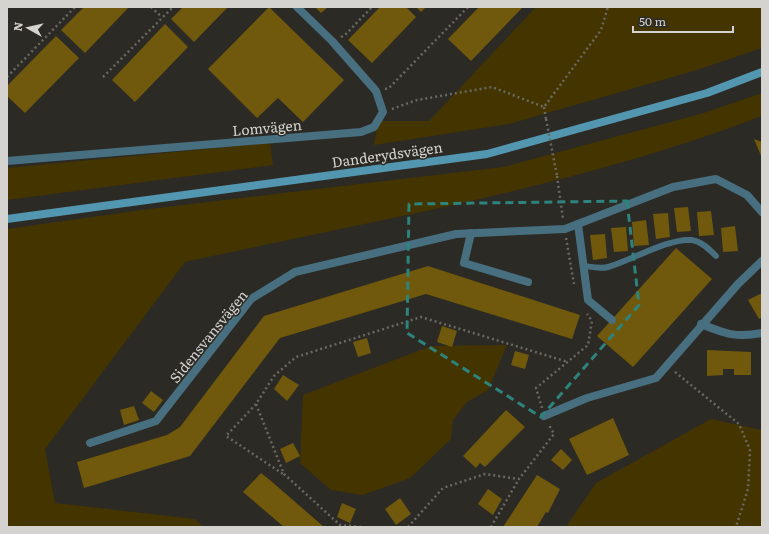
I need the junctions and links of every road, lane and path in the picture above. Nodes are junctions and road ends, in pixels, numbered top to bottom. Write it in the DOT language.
graph roads {
  1 [pos="75,7"];
  2 [pos="151,7"];
  3 [pos="173,7"];
  4 [pos="297,7"];
  5 [pos="372,7"];
  6 [pos="468,7"];
  7 [pos="608,7"];
  8 [pos="162,18"];
  9 [pos="332,41"];
  10 [pos="762,72"];
  11 [pos="7,77"];
  12 [pos="103,77"];
  13 [pos="376,91"];
  14 [pos="544,107"];
  15 [pos="383,112"];
  16 [pos="7,161"];
  17 [pos="557,176"];
  18 [pos="762,212"];
  19 [pos="7,219"];
  20 [pos="578,224"];
  21 [pos="471,233"];
  22 [pos="716,256"];
  23 [pos="762,261"];
  24 [pos="584,266"];
  25 [pos="528,282"];
  26 [pos="612,320"];
  27 [pos="701,324"];
  28 [pos="762,333"];
  29 [pos="667,365"];
  30 [pos="256,404"];
  31 [pos="544,416"];
  32 [pos="90,443"];
  33 [pos="284,474"];
  34 [pos="519,479"];
  35 [pos="360,527"];
  36 [pos="408,527"];
  37 [pos="491,527"];
  38 [pos="736,527"];
  1 -- 11 [label="path"];
  2 -- 8 [label="path"];
  3 -- 8 [label="path"];
  4 -- 9 [label="street"];
  5 -- 9 [label="path"];
  6 -- 13 [label="path"];
  7 -- 14 [label="path"];
  8 -- 12 [label="path"];
  9 -- 13 [label="street"];
  10 -- 19 [label="main road, Danderydsvägen"];
  13 -- 15 [label="street"];
  14 -- 15 [label="path"];
  14 -- 17 [label="path, bridge"];
  15 -- 16 [label="street, Lomvägen"];
  18 -- 20 [label="street, Sidensvansvägen"];
  20 -- 21 [label="street, Sidensvansvägen"];
  20 -- 24 [label="street"];
  21 -- 25 [label="street"];
  21 -- 32 [label="street, Sidensvansvägen"];
  22 -- 24 [label="lane"];
  23 -- 27 [label="street"];
  24 -- 26 [label="street"];
  27 -- 28 [label="street"];
  27 -- 29 [label="street"];
  29 -- 31 [label="street"];
  29 -- 38 [label="path"];
  30 -- 31 [label="path"];
  30 -- 33 [label="path"];
  30 -- 33 [label="path"];
  31 -- 34 [label="path"];
  33 -- 35 [label="path"];
  34 -- 36 [label="path"];
  34 -- 37 [label="path"];
}
